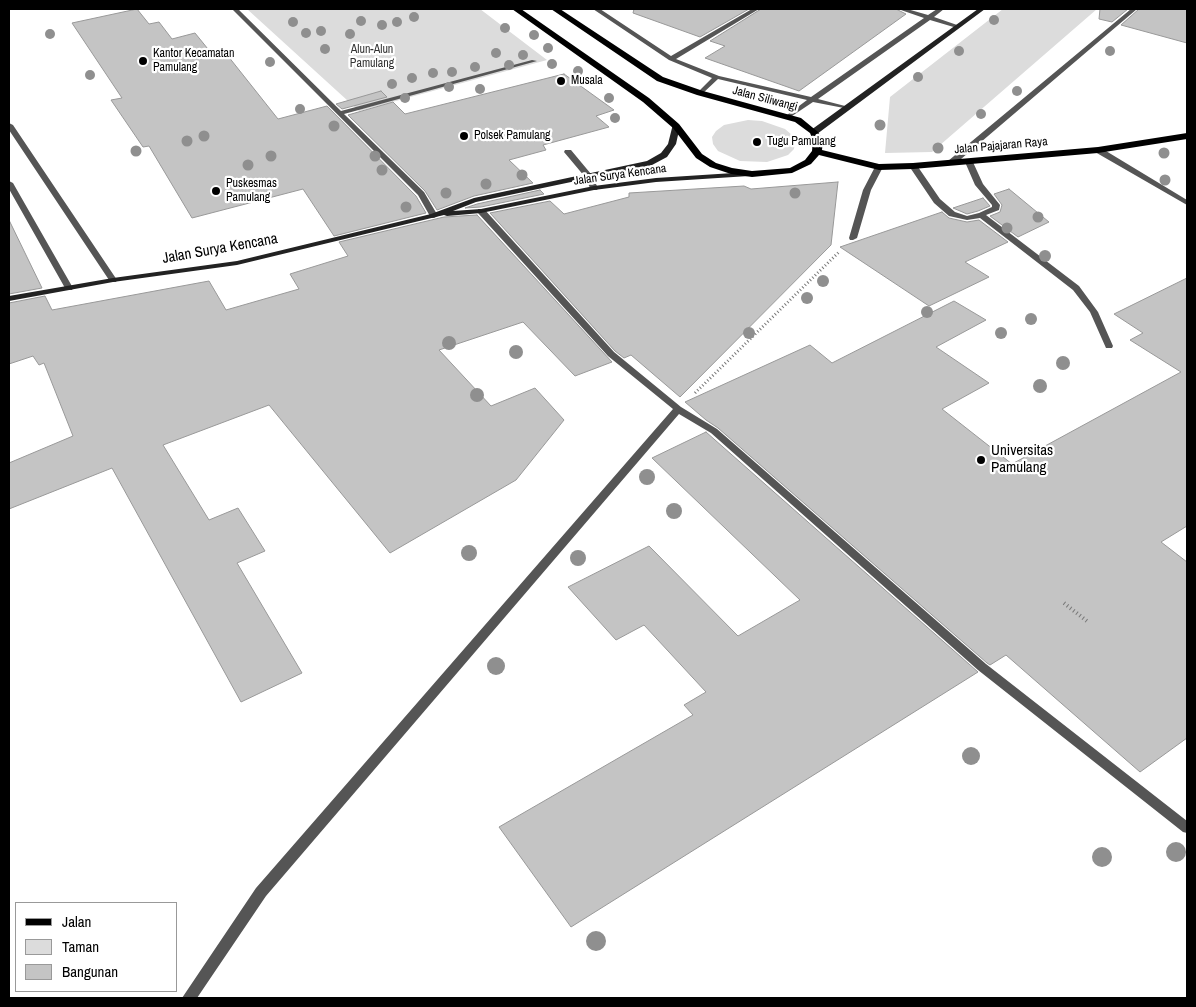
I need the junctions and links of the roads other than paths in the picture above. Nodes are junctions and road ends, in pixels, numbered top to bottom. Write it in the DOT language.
graph roads {
  1 [pos="235,9"];
  2 [pos="516,9"];
  3 [pos="555,9"];
  4 [pos="596,9"];
  5 [pos="756,9"];
  6 [pos="901,9"];
  7 [pos="941,9"];
  8 [pos="982,9"];
  9 [pos="1134,9"];
  10 [pos="929,17"];
  11 [pos="957,26"];
  12 [pos="671,59"];
  13 [pos="534,61"];
  14 [pos="717,77"];
  15 [pos="700,93"];
  16 [pos="811,101"];
  17 [pos="847,108"];
  18 [pos="340,113"];
  19 [pos="789,116"];
  20 [pos="9,124"];
  21 [pos="676,126"];
  22 [pos="814,132"];
  23 [pos="1187,136"];
  24 [pos="1098,150"];
  25 [pos="568,152"];
  26 [pos="817,152"];
  27 [pos="969,162"];
  28 [pos="951,163"];
  29 [pos="879,166"];
  30 [pos="913,166"];
  31 [pos="752,174"];
  32 [pos="588,176"];
  33 [pos="9,184"];
  34 [pos="594,188"];
  35 [pos="1187,203"];
  36 [pos="481,211"];
  37 [pos="981,215"];
  38 [pos="434,216"];
  39 [pos="853,238"];
  40 [pos="113,280"];
  41 [pos="69,288"];
  42 [pos="9,299"];
  43 [pos="1109,346"];
  44 [pos="678,409"];
  45 [pos="1187,828"];
  46 [pos="189,998"];
  1 -- 18 [label="street"];
  2 -- 21 [label="main road"];
  3 -- 15 [label="main road, Jalan Siliwangi"];
  4 -- 12 [label="street"];
  5 -- 12 [label="street"];
  6 -- 10 [label="street"];
  7 -- 10 [label="street"];
  8 -- 11 [label="main road"];
  9 -- 28 [label="street"];
  10 -- 11 [label="street"];
  10 -- 16 [label="street"];
  11 -- 17 [label="main road"];
  12 -- 14 [label="street"];
  13 -- 18 [label="street"];
  14 -- 15 [label="street"];
  14 -- 16 [label="street"];
  15 -- 19 [label="main road, Jalan Siliwangi"];
  16 -- 17 [label="street"];
  16 -- 19 [label="street"];
  17 -- 22 [label="main road"];
  18 -- 38 [label="street"];
  19 -- 22 [label="main road, Jalan Siliwangi"];
  20 -- 40 [label="street"];
  21 -- 31 [label="main road"];
  21 -- 32 [label="main road, Jalan Surya Kencana"];
  22 -- 26 [label="main road"];
  23 -- 24 [label="main road, Jalan Pajajaran Raya"];
  24 -- 27 [label="main road, Jalan Pajajaran Raya"];
  24 -- 35 [label="street"];
  25 -- 32 [label="street"];
  26 -- 29 [label="main road, Jalan Pajajaran Raya"];
  26 -- 31 [label="main road"];
  27 -- 28 [label="main road, Jalan Pajajaran Raya"];
  27 -- 37 [label="street"];
  28 -- 30 [label="main road, Jalan Pajajaran Raya"];
  29 -- 30 [label="main road, Jalan Pajajaran Raya"];
  29 -- 39 [label="street"];
  30 -- 37 [label="street"];
  31 -- 34 [label="main road, Jalan Surya Kencana"];
  32 -- 34 [label="street"];
  32 -- 38 [label="main road, Jalan Surya Kencana"];
  33 -- 41 [label="street"];
  34 -- 36 [label="main road, Jalan Surya Kencana"];
  36 -- 38 [label="main road, Jalan Surya Kencana"];
  36 -- 44 [label="street"];
  37 -- 43 [label="street"];
  38 -- 40 [label="main road, Jalan Surya Kencana"];
  40 -- 41 [label="main road, Jalan Surya Kencana"];
  41 -- 42 [label="main road, Jalan Surya Kencana"];
  44 -- 45 [label="street"];
  44 -- 46 [label="street"];
}
